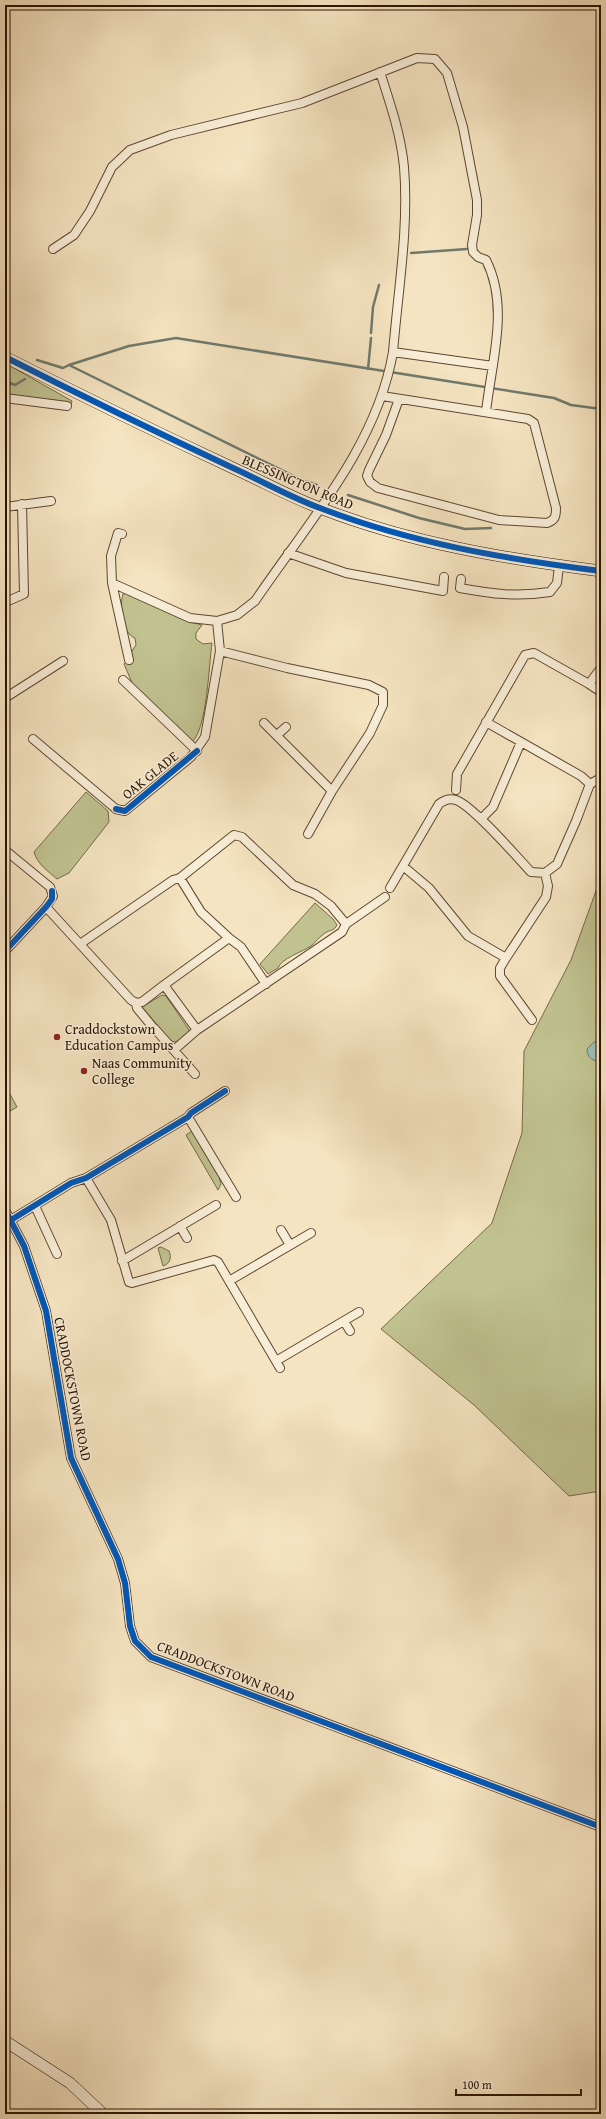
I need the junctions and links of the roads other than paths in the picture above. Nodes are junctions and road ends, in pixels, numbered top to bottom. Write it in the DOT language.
graph roads {
  1 [pos="380,72"];
  2 [pos="53,249"];
  3 [pos="393,352"];
  4 [pos="5,357"];
  5 [pos="493,366"];
  6 [pos="382,396"];
  7 [pos="5,398"];
  8 [pos="399,399"];
  9 [pos="67,406"];
  10 [pos="486,412"];
  11 [pos="51,501"];
  12 [pos="22,504"];
  13 [pos="5,507"];
  14 [pos="320,508"];
  15 [pos="122,534"];
  16 [pos="288,553"];
  17 [pos="559,566"];
  18 [pos="601,571"];
  19 [pos="444,577"];
  20 [pos="461,579"];
  21 [pos="112,582"];
  22 [pos="8,601"];
  23 [pos="217,620"];
  24 [pos="220,652"];
  25 [pos="129,660"];
  26 [pos="63,661"];
  27 [pos="601,668"];
  28 [pos="123,680"];
  29 [pos="589,684"];
  30 [pos="601,692"];
  31 [pos="6,697"];
  32 [pos="486,722"];
  33 [pos="264,723"];
  34 [pos="286,727"];
  35 [pos="277,735"];
  36 [pos="33,739"];
  37 [pos="521,742"];
  38 [pos="197,751"];
  39 [pos="601,778"];
  40 [pos="590,784"];
  41 [pos="456,790"];
  42 [pos="332,791"];
  43 [pos="481,819"];
  44 [pos="308,834"];
  45 [pos="5,850"];
  46 [pos="403,866"];
  47 [pos="545,873"];
  48 [pos="180,878"];
  49 [pos="390,888"];
  50 [pos="385,897"];
  51 [pos="46,907"];
  52 [pos="346,924"];
  53 [pos="229,938"];
  54 [pos="80,944"];
  55 [pos="5,951"];
  56 [pos="506,958"];
  57 [pos="266,984"];
  58 [pos="164,985"];
  59 [pos="136,1003"];
  60 [pos="532,1020"];
  61 [pos="197,1030"];
  62 [pos="174,1050"];
  63 [pos="195,1074"];
  64 [pos="225,1092"];
  65 [pos="188,1117"];
  66 [pos="86,1178"];
  67 [pos="236,1197"];
  68 [pos="216,1205"];
  69 [pos="35,1206"];
  70 [pos="5,1210"];
  71 [pos="11,1220"];
  72 [pos="180,1226"];
  73 [pos="281,1230"];
  74 [pos="311,1233"];
  75 [pos="187,1238"];
  76 [pos="290,1245"];
  77 [pos="57,1254"];
  78 [pos="122,1261"];
  79 [pos="229,1281"];
  80 [pos="359,1312"];
  81 [pos="344,1321"];
  82 [pos="350,1331"];
  83 [pos="601,1827"];
  84 [pos="5,2041"];
  85 [pos="103,2114"];
  1 -- 2 [label="street"];
  1 -- 3 [label="street"];
  1 -- 5 [label="street"];
  3 -- 5 [label="street"];
  3 -- 6 [label="street"];
  4 -- 14 [label="main road, BLESSINGTON ROAD"];
  5 -- 10 [label="street"];
  6 -- 8 [label="street"];
  6 -- 14 [label="street"];
  7 -- 9 [label="street"];
  8 -- 10 [label="street"];
  8 -- 10 [label="street"];
  11 -- 12 [label="street"];
  12 -- 13 [label="street"];
  12 -- 22 [label="street"];
  14 -- 16 [label="street"];
  14 -- 17 [label="main road, BLESSINGTON ROAD"];
  15 -- 21 [label="street"];
  16 -- 19 [label="street"];
  16 -- 23 [label="street"];
  17 -- 18 [label="main road, BLESSINGTON ROAD"];
  17 -- 20 [label="street"];
  21 -- 23 [label="street"];
  21 -- 25 [label="street"];
  23 -- 24 [label="street, OAK GLADE"];
  24 -- 38 [label="street, OAK GLADE"];
  24 -- 42 [label="street"];
  26 -- 31 [label="street"];
  27 -- 29 [label="street"];
  28 -- 38 [label="street, OAK GLADE"];
  29 -- 30 [label="street"];
  29 -- 32 [label="street"];
  32 -- 37 [label="street"];
  32 -- 41 [label="street"];
  33 -- 35 [label="street"];
  34 -- 35 [label="street"];
  35 -- 42 [label="street"];
  36 -- 38 [label="street, OAK GLADE"];
  37 -- 40 [label="street"];
  37 -- 43 [label="street"];
  39 -- 40 [label="street"];
  40 -- 47 [label="street"];
  42 -- 44 [label="street"];
  43 -- 46 [label="street"];
  43 -- 47 [label="street"];
  45 -- 51 [label="street"];
  46 -- 49 [label="street"];
  46 -- 56 [label="street"];
  47 -- 56 [label="street"];
  48 -- 52 [label="street"];
  48 -- 53 [label="street"];
  48 -- 54 [label="street"];
  50 -- 52 [label="street"];
  51 -- 54 [label="street"];
  51 -- 55 [label="street"];
  52 -- 57 [label="street"];
  53 -- 57 [label="street"];
  53 -- 58 [label="street"];
  54 -- 59 [label="street"];
  56 -- 60 [label="street"];
  57 -- 61 [label="street"];
  58 -- 59 [label="street"];
  58 -- 61 [label="street"];
  59 -- 62 [label="street"];
  61 -- 62 [label="street"];
  62 -- 63 [label="street"];
  64 -- 65 [label="street"];
  65 -- 66 [label="street"];
  65 -- 67 [label="street"];
  66 -- 69 [label="street"];
  66 -- 78 [label="street"];
  68 -- 72 [label="street"];
  69 -- 71 [label="street"];
  69 -- 77 [label="street"];
  70 -- 71 [label="street, CRADDOCKSTOWN ROAD"];
  71 -- 83 [label="street, CRADDOCKSTOWN ROAD"];
  72 -- 75 [label="street"];
  72 -- 78 [label="street"];
  73 -- 76 [label="street"];
  74 -- 76 [label="street"];
  76 -- 79 [label="street"];
  78 -- 79 [label="street"];
  79 -- 81 [label="street"];
  80 -- 81 [label="street"];
  81 -- 82 [label="street"];
  84 -- 85 [label="main road"];
}
